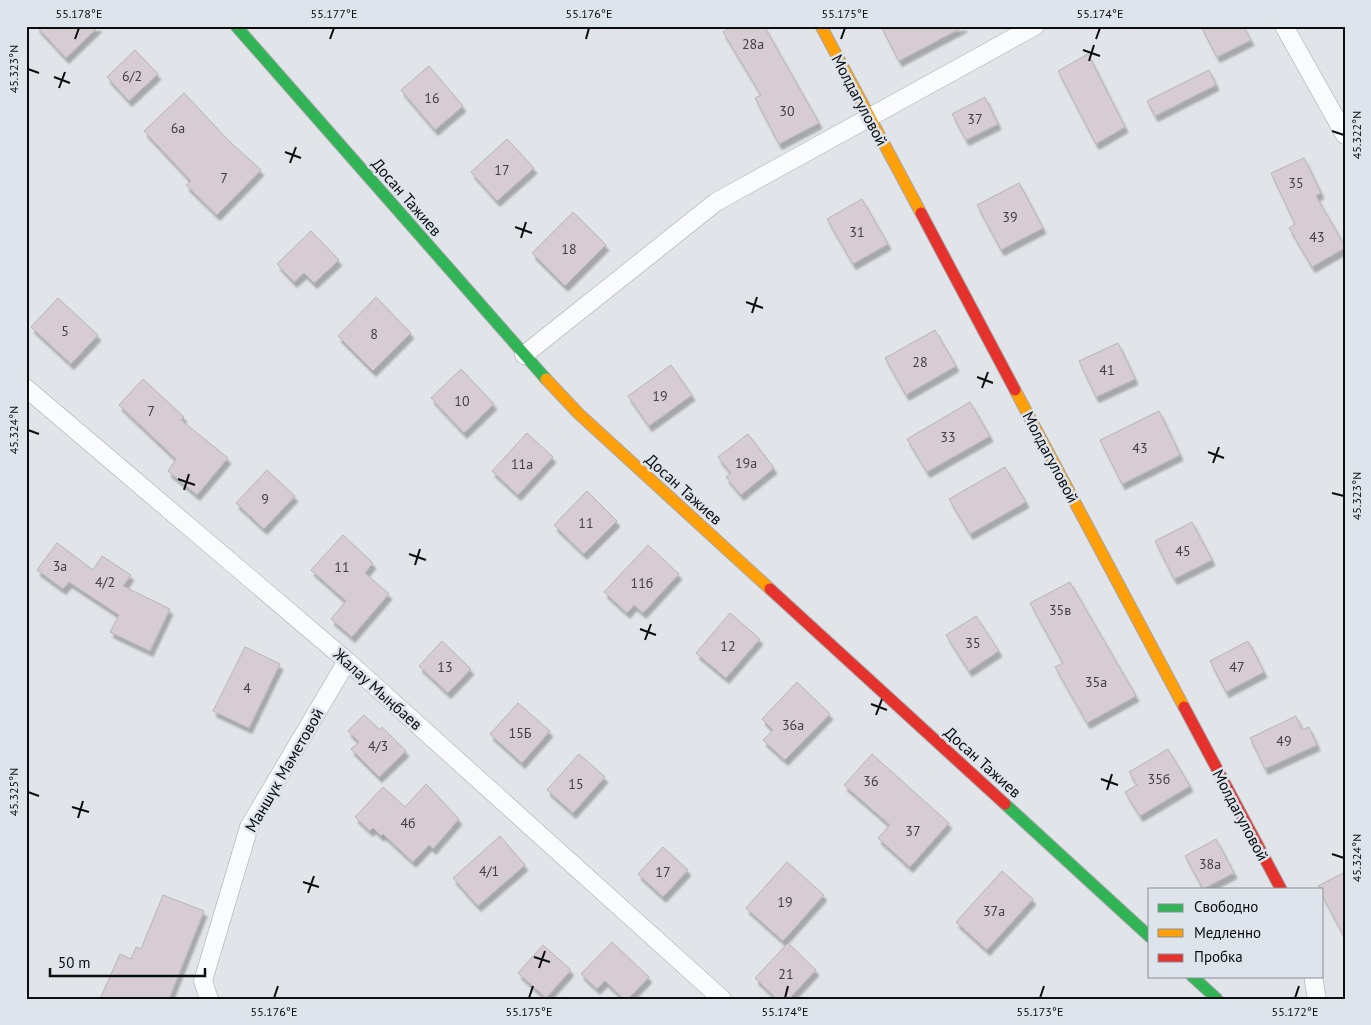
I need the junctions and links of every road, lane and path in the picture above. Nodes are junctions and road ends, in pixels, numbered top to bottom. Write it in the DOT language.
graph roads {
  1 [pos="236,26"];
  2 [pos="820,26"];
  3 [pos="1036,26"];
  4 [pos="1284,26"];
  5 [pos="870,118"];
  6 [pos="1345,135"];
  7 [pos="524,355"];
  8 [pos="26,388"];
  9 [pos="347,661"];
  10 [pos="1280,888"];
  11 [pos="1148,935"];
  12 [pos="1194,978"];
  13 [pos="1313,978"];
  14 [pos="209,999"];
  15 [pos="722,999"];
  16 [pos="1217,999"];
  17 [pos="1317,999"];
  1 -- 7 [label="street, Досан Тажиев"];
  2 -- 5 [label="street, Молдагуловой"];
  3 -- 5 [label="street"];
  4 -- 6 [label="street"];
  5 -- 7 [label="street"];
  5 -- 10 [label="street, Молдагуловой"];
  7 -- 11 [label="street, Досан Тажиев"];
  8 -- 9 [label="street, Жалау Мыңбаев"];
  9 -- 14 [label="street, Маншүк Мәметовой"];
  9 -- 15 [label="street, Жалау Мыңбаев"];
  12 -- 16 [label="street"];
  13 -- 17 [label="street"];
}
